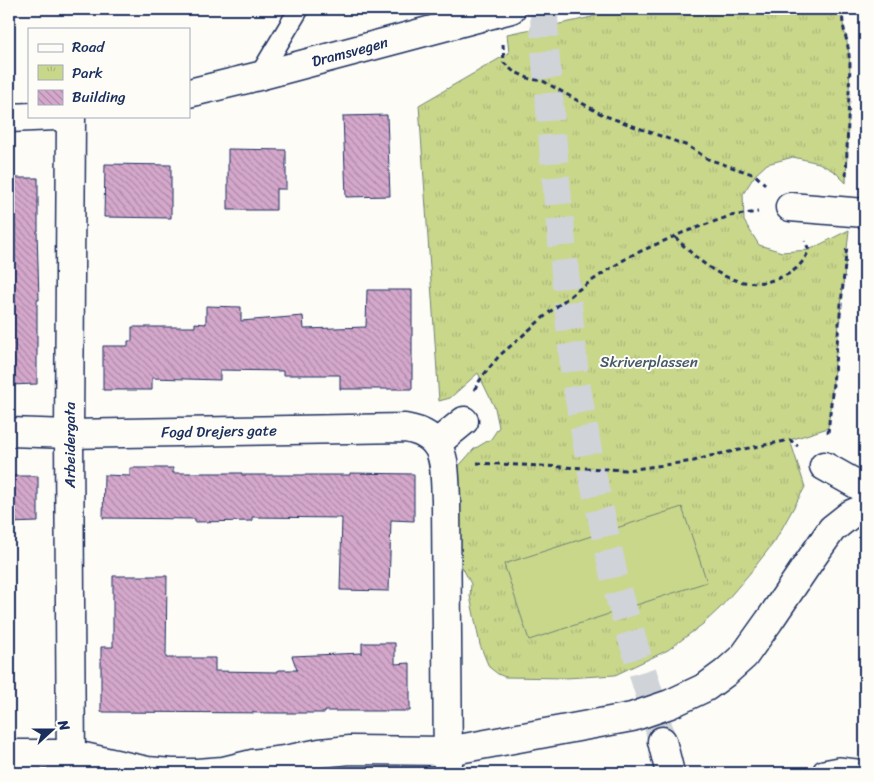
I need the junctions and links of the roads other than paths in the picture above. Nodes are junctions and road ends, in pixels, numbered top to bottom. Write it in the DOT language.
graph roads {
  1 [pos="299,9"];
  2 [pos="502,11"];
  3 [pos="259,76"];
  4 [pos="190,92"];
  5 [pos="28,117"];
  6 [pos="9,118"];
  7 [pos="71,118"];
  8 [pos="790,208"];
  9 [pos="856,213"];
  10 [pos="464,422"];
  11 [pos="9,432"];
  12 [pos="69,434"];
  13 [pos="436,445"];
  14 [pos="824,466"];
  15 [pos="865,489"];
  16 [pos="865,508"];
  17 [pos="662,741"];
  18 [pos="9,754"];
  19 [pos="448,762"];
  20 [pos="70,764"];
  21 [pos="865,770"];
  22 [pos="670,772"];
  23 [pos="822,773"];
  1 -- 3 [label="lane"];
  2 -- 3 [label="street, Dramsvegen"];
  3 -- 4 [label="street, Dramsvegen"];
  5 -- 6 [label="street"];
  7 -- 12 [label="street, Arbeidergata"];
  8 -- 9 [label="street"];
  10 -- 13 [label="street"];
  11 -- 12 [label="street, Fogd Drejers gate"];
  12 -- 13 [label="street, Fogd Drejers gate"];
  12 -- 20 [label="street, Arbeidergata"];
  13 -- 19 [label="street"];
  14 -- 15 [label="street"];
  16 -- 19 [label="street"];
  17 -- 22 [label="street"];
  18 -- 20 [label="street"];
  19 -- 20 [label="street"];
  21 -- 23 [label="lane"];
}
